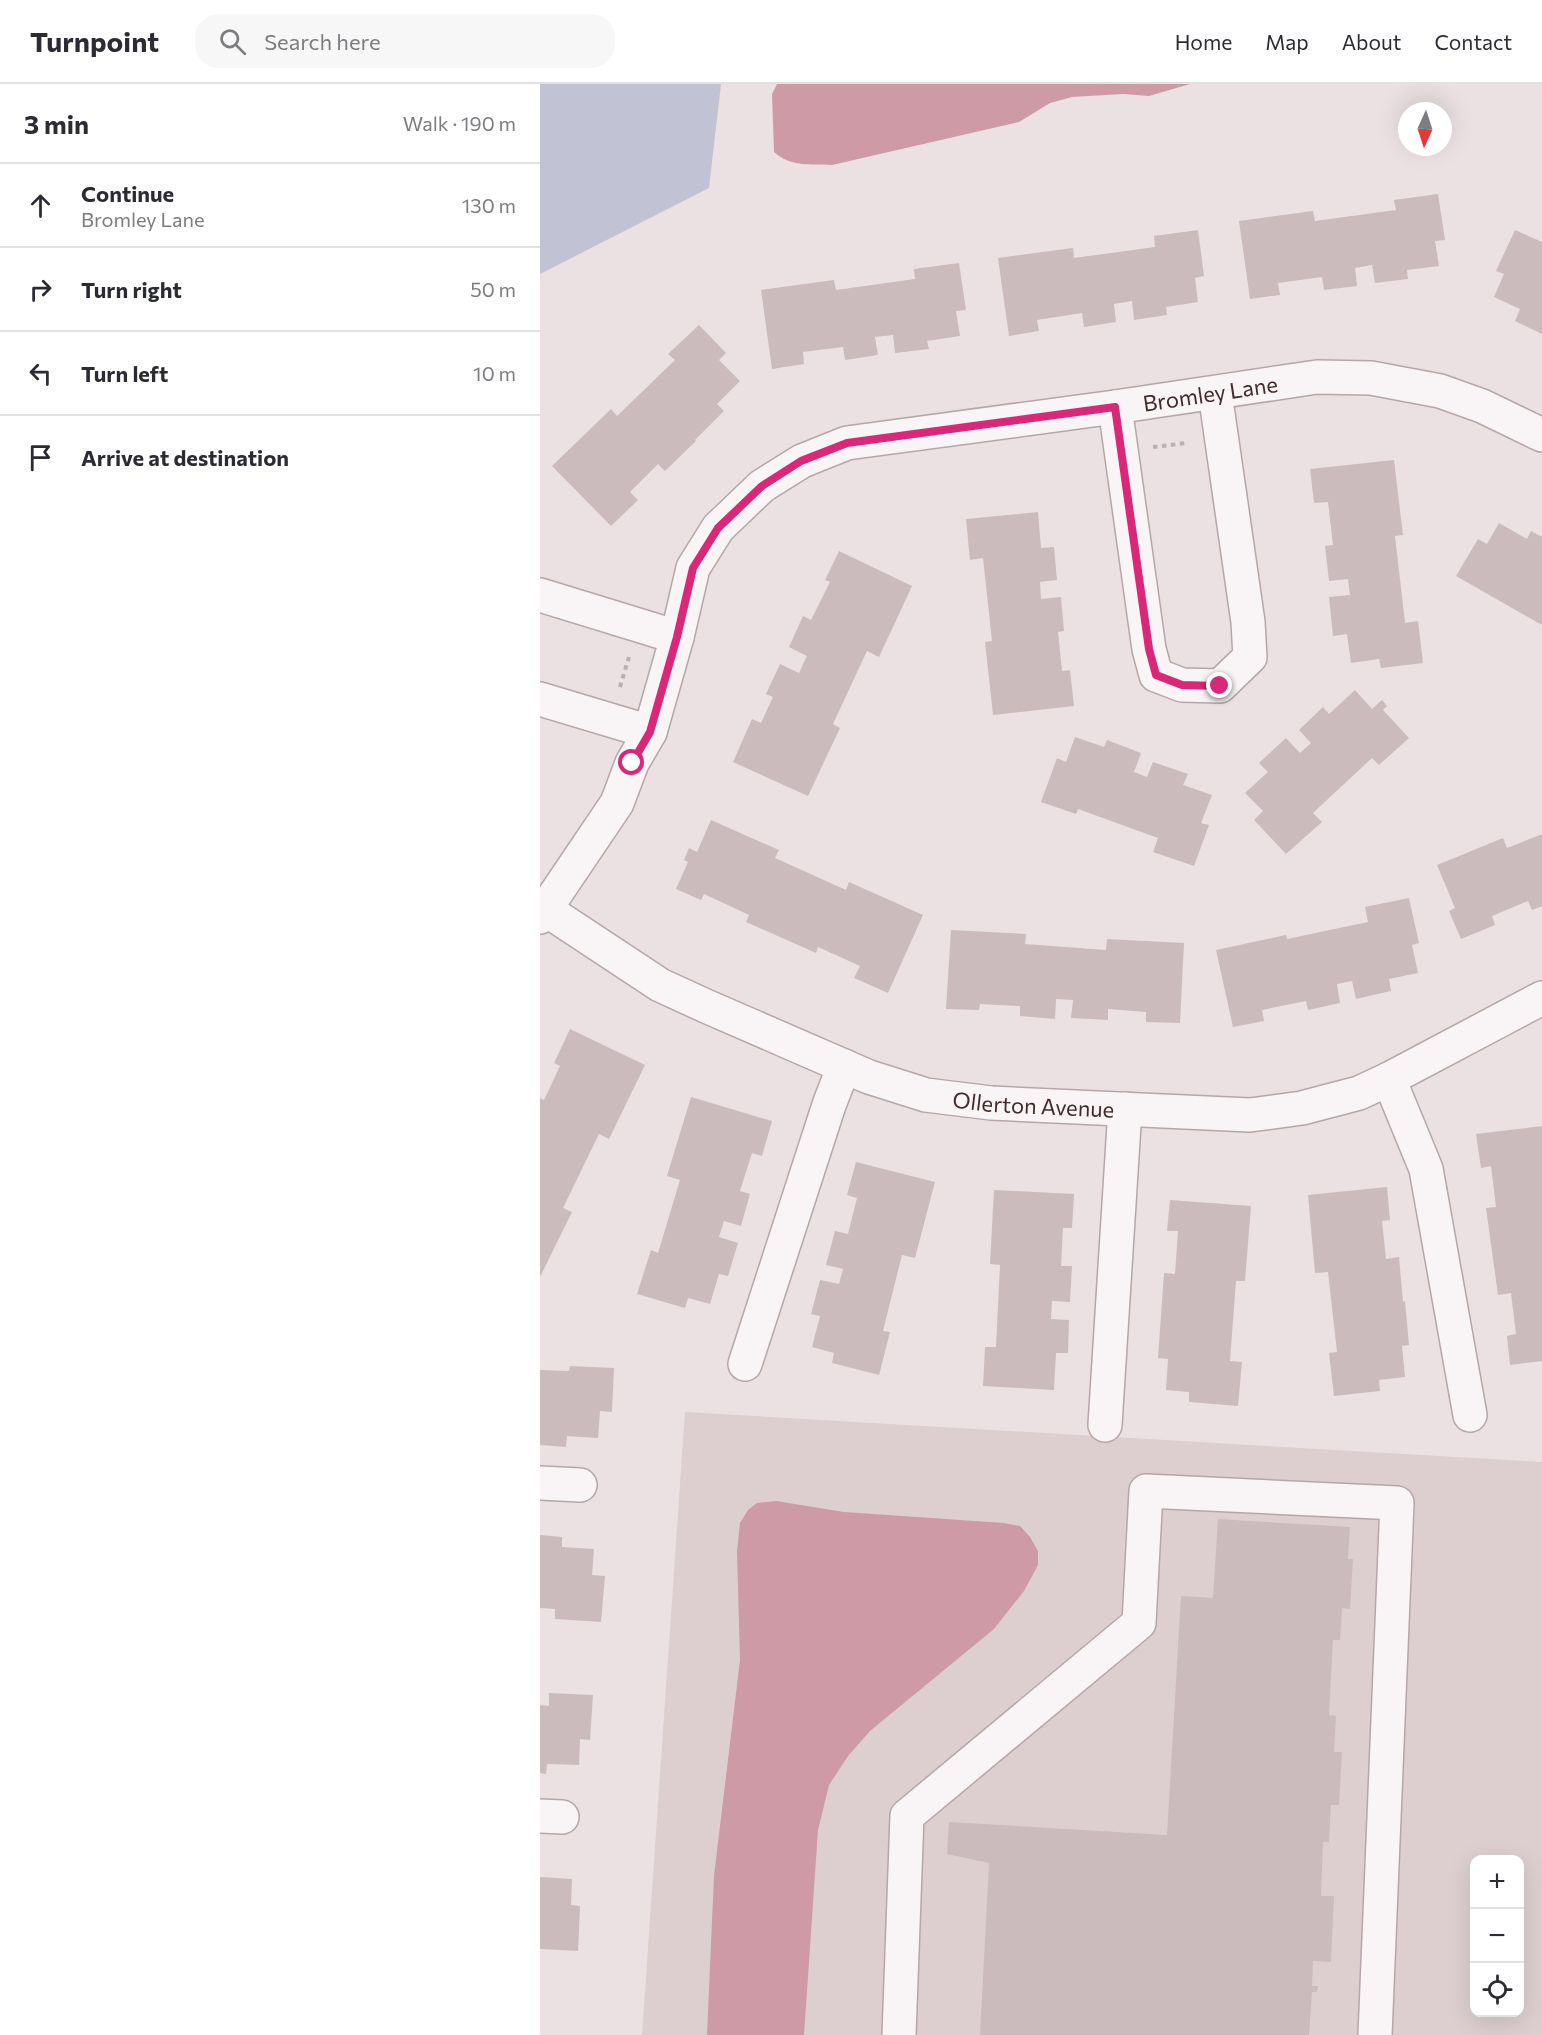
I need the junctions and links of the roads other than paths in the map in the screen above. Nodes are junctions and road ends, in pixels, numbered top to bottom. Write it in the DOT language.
graph roads {
  1 [pos="1215,393"];
  2 [pos="1115,407"];
  3 [pos="1542,435"];
  4 [pos="540,595"];
  5 [pos="677,637"];
  6 [pos="540,699"];
  7 [pos="650,732"];
  8 [pos="543,913"];
  9 [pos="1542,998"];
  10 [pos="844,1066"];
  11 [pos="1389,1079"];
  12 [pos="1125,1109"];
  13 [pos="746,1364"];
  14 [pos="1470,1415"];
  15 [pos="1105,1425"];
  16 [pos="540,1483"];
  17 [pos="580,1485"];
  18 [pos="899,2035"];
  19 [pos="1375,2035"];
  1 -- 2 [label="street, Bromley Lane"];
  1 -- 2 [label="street"];
  1 -- 3 [label="street, Bromley Lane"];
  2 -- 5 [label="street, Bromley Lane"];
  4 -- 5 [label="street"];
  5 -- 7 [label="street, Bromley Lane"];
  6 -- 7 [label="street"];
  7 -- 8 [label="street, Bromley Lane"];
  8 -- 10 [label="street, Ollerton Avenue"];
  9 -- 11 [label="street, Ollerton Avenue"];
  10 -- 12 [label="street, Ollerton Avenue"];
  10 -- 13 [label="street"];
  11 -- 12 [label="street, Ollerton Avenue"];
  11 -- 14 [label="street"];
  12 -- 15 [label="street"];
  16 -- 17 [label="street"];
  18 -- 19 [label="street"];
}
